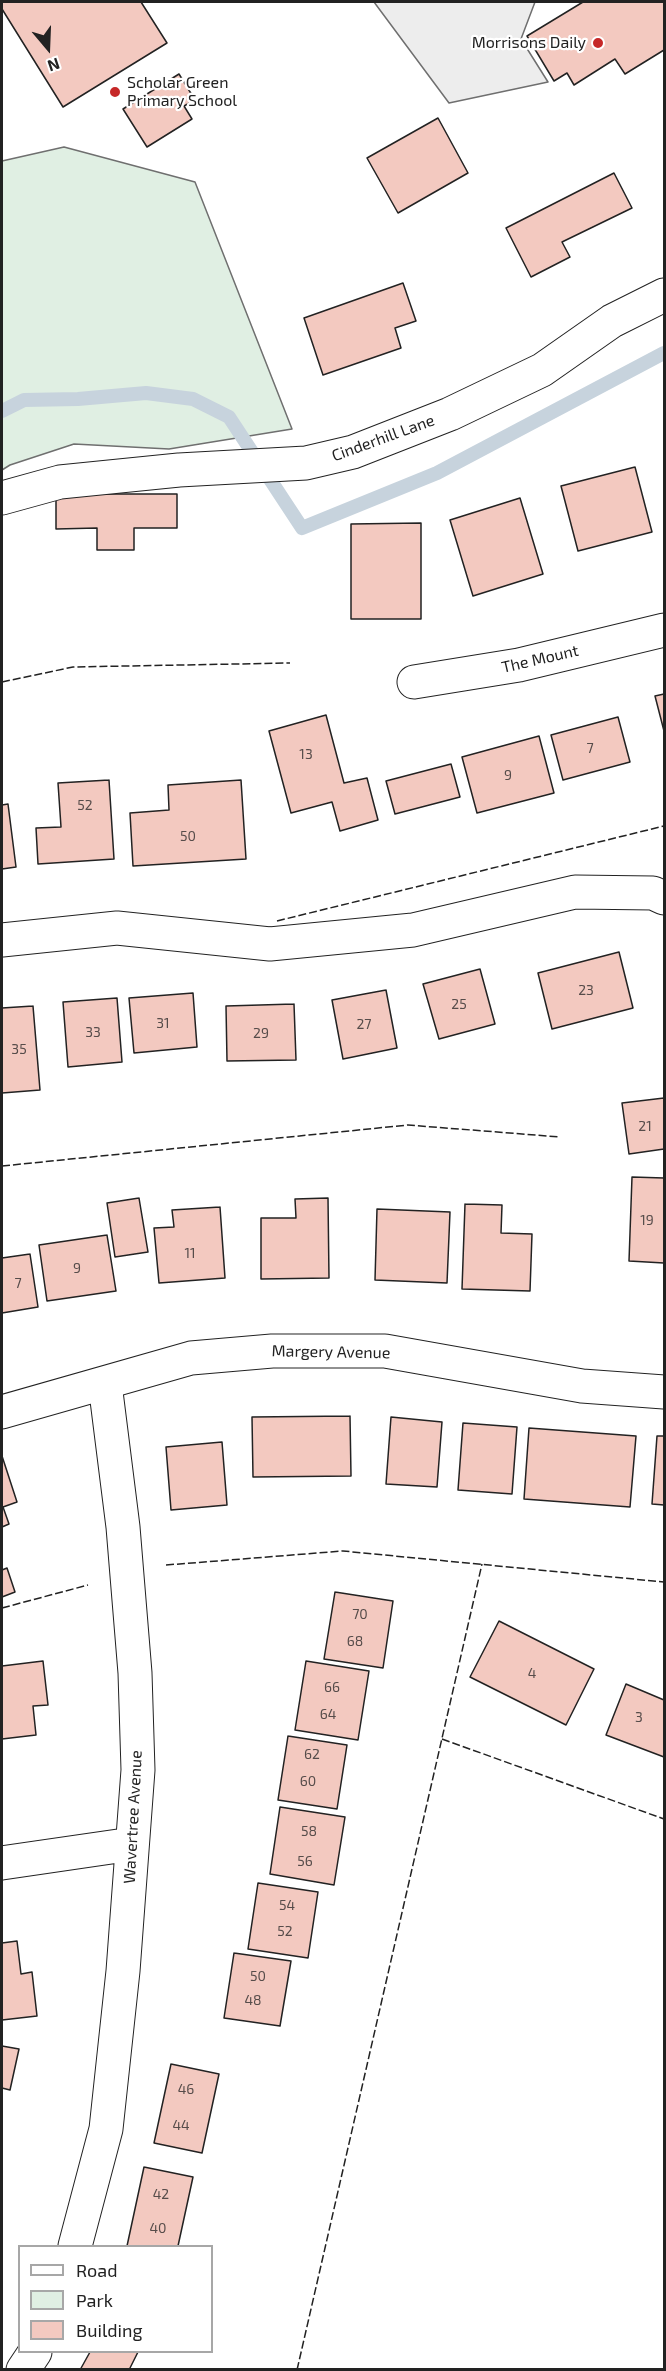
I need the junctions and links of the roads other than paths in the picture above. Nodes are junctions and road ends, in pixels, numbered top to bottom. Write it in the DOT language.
graph roads {
  1 [pos="664,295"];
  2 [pos="2,498"];
  3 [pos="664,630"];
  4 [pos="414,682"];
  5 [pos="664,898"];
  6 [pos="2,940"];
  7 [pos="105,1384"];
  8 [pos="664,1392"];
  9 [pos="2,1412"];
  10 [pos="132,1844"];
  11 [pos="2,1863"];
  12 [pos="76,2245"];
  13 [pos="34,2353"];
  14 [pos="23,2370"];
  1 -- 2 [label="street, Cinderhill Lane"];
  3 -- 4 [label="street, The Mount"];
  5 -- 6 [label="street"];
  7 -- 8 [label="street, Margery Avenue"];
  7 -- 9 [label="street, Margery Avenue"];
  7 -- 10 [label="street, Wavertree Avenue"];
  10 -- 11 [label="street"];
  10 -- 12 [label="street, Wavertree Avenue"];
  13 -- 14 [label="street"];
}
